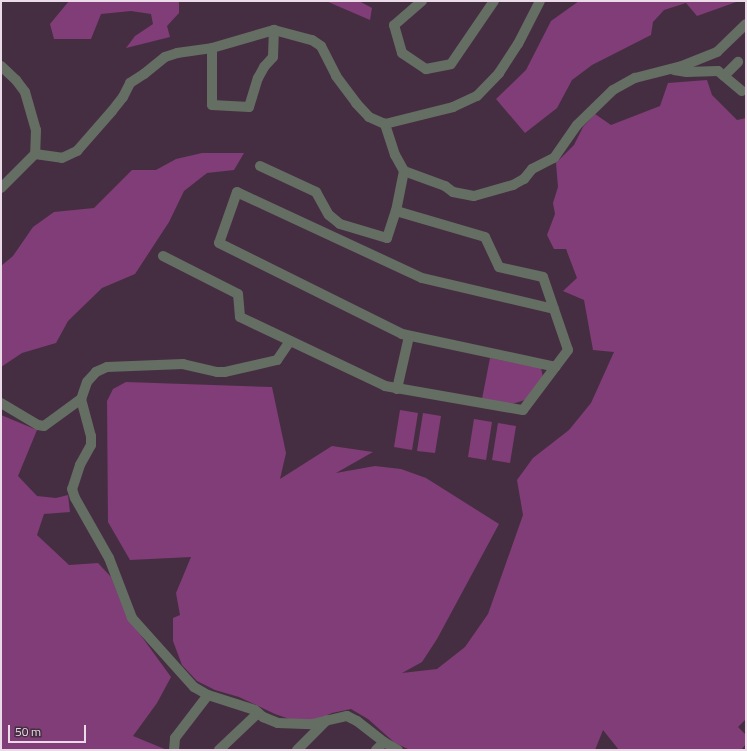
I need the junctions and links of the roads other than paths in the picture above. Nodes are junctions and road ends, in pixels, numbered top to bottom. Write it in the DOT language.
graph roads {
  1 [pos="422,1"];
  2 [pos="494,1"];
  3 [pos="540,1"];
  4 [pos="746,24"];
  5 [pos="274,30"];
  6 [pos="212,48"];
  7 [pos="738,62"];
  8 [pos="1,66"];
  9 [pos="672,69"];
  10 [pos="724,76"];
  11 [pos="742,91"];
  12 [pos="386,124"];
  13 [pos="36,154"];
  14 [pos="260,166"];
  15 [pos="404,171"];
  16 [pos="1,188"];
  17 [pos="396,211"];
  18 [pos="164,256"];
  19 [pos="554,309"];
  20 [pos="409,336"];
  21 [pos="290,341"];
  22 [pos="556,367"];
  23 [pos="396,389"];
  24 [pos="81,399"];
  25 [pos="1,403"];
  26 [pos="208,695"];
  27 [pos="258,713"];
  28 [pos="328,720"];
  29 [pos="384,742"];
  30 [pos="174,750"];
  31 [pos="219,750"];
  32 [pos="297,750"];
  33 [pos="376,750"];
  34 [pos="398,750"];
  1 -- 2 [label="street"];
  3 -- 12 [label="street"];
  4 -- 9 [label="street"];
  5 -- 6 [label="street"];
  5 -- 6 [label="street"];
  5 -- 12 [label="street"];
  6 -- 13 [label="street"];
  7 -- 10 [label="street"];
  8 -- 13 [label="street"];
  9 -- 10 [label="street"];
  9 -- 15 [label="street"];
  10 -- 11 [label="street"];
  12 -- 15 [label="street"];
  13 -- 16 [label="street"];
  14 -- 17 [label="street"];
  15 -- 17 [label="street"];
  17 -- 19 [label="street"];
  18 -- 21 [label="street"];
  19 -- 20 [label="street"];
  19 -- 22 [label="street"];
  20 -- 22 [label="street"];
  20 -- 23 [label="street"];
  21 -- 23 [label="street"];
  21 -- 24 [label="street"];
  22 -- 23 [label="street"];
  24 -- 25 [label="street"];
  24 -- 26 [label="street"];
  26 -- 27 [label="street"];
  26 -- 30 [label="street"];
  27 -- 28 [label="street"];
  27 -- 31 [label="street"];
  28 -- 29 [label="street"];
  28 -- 32 [label="street"];
  29 -- 33 [label="street"];
  29 -- 34 [label="street"];
}
